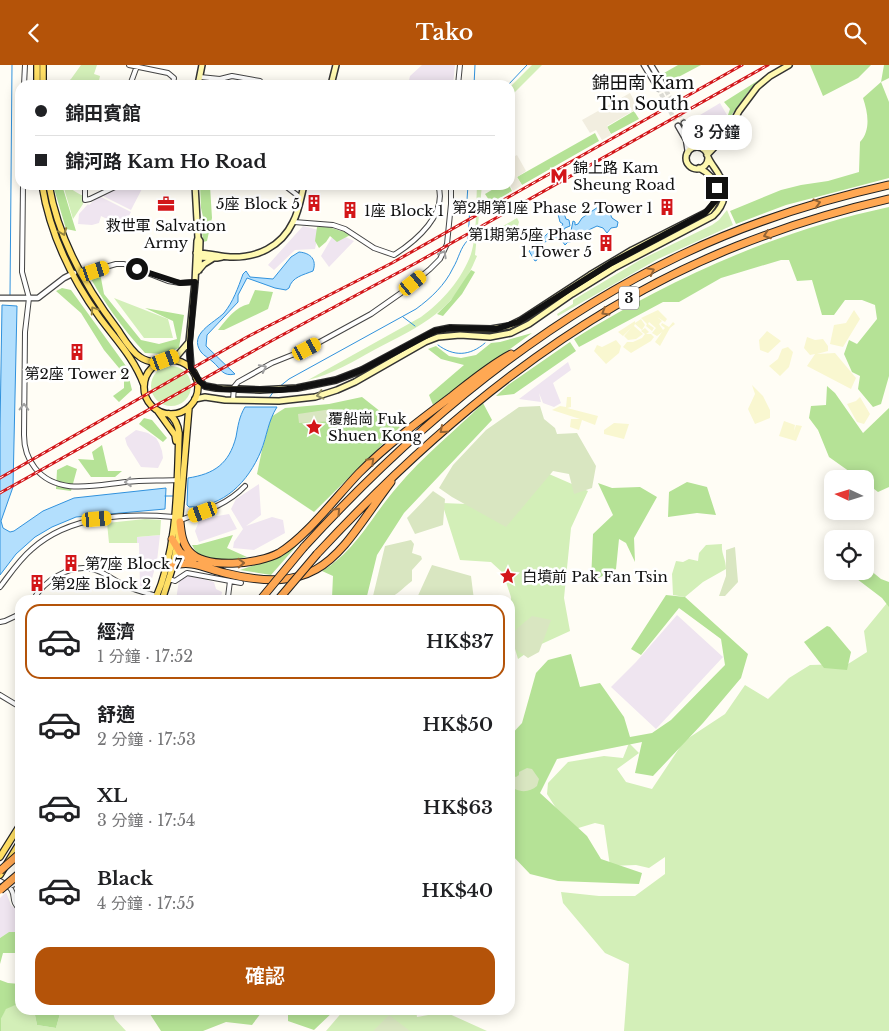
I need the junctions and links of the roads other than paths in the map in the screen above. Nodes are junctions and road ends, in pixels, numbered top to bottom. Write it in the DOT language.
graph roads {
  1 [pos="25,65"];
  2 [pos="37,65"];
  3 [pos="43,65"];
  4 [pos="129,65"];
  5 [pos="202,65"];
  6 [pos="336,65"];
  7 [pos="460,65"];
  8 [pos="644,65"];
  9 [pos="651,65"];
  10 [pos="789,65"];
  11 [pos="138,67"];
  12 [pos="200,77"];
  13 [pos="24,80"];
  14 [pos="37,80"];
  15 [pos="43,80"];
  16 [pos="132,80"];
  17 [pos="174,80"];
  18 [pos="199,80"];
  19 [pos="255,80"];
  20 [pos="332,80"];
  21 [pos="458,80"];
  22 [pos="663,85"];
  23 [pos="658,88"];
  24 [pos="684,123"];
  25 [pos="678,125"];
  26 [pos="717,143"];
  27 [pos="702,148"];
  28 [pos="688,153"];
  29 [pos="708,156"];
  30 [pos="699,168"];
  31 [pos="889,185"];
  32 [pos="23,190"];
  33 [pos="43,190"];
  34 [pos="50,190"];
  35 [pos="85,190"];
  36 [pos="109,190"];
  37 [pos="195,190"];
  38 [pos="290,190"];
  39 [pos="302,190"];
  40 [pos="439,190"];
  41 [pos="451,190"];
  42 [pos="300,198"];
  43 [pos="889,199"];
  44 [pos="294,221"];
  45 [pos="198,255"];
  46 [pos="222,256"];
  47 [pos="215,258"];
  48 [pos="79,270"];
  49 [pos="95,271"];
  50 [pos="197,271"];
  51 [pos="72,274"];
  52 [pos="195,282"];
  53 [pos="0,298"];
  54 [pos="29,298"];
  55 [pos="190,342"];
  56 [pos="534,342"];
  57 [pos="165,360"];
  58 [pos="158,363"];
  59 [pos="191,368"];
  60 [pos="196,378"];
  61 [pos="144,385"];
  62 [pos="234,389"];
  63 [pos="195,399"];
  64 [pos="233,400"];
  65 [pos="189,407"];
  66 [pos="157,410"];
  67 [pos="169,414"];
  68 [pos="178,455"];
  69 [pos="410,459"];
  70 [pos="179,482"];
  71 [pos="245,486"];
  72 [pos="177,518"];
  73 [pos="172,539"];
  74 [pos="177,548"];
  75 [pos="197,565"];
  76 [pos="173,566"];
  77 [pos="169,579"];
  78 [pos="230,581"];
  79 [pos="241,583"];
  80 [pos="0,587"];
  81 [pos="37,595"];
  82 [pos="148,595"];
  83 [pos="159,595"];
  84 [pos="160,595"];
  85 [pos="228,595"];
  86 [pos="263,595"];
  87 [pos="282,595"];
  88 [pos="15,616"];
  89 [pos="0,622"];
  90 [pos="0,695"];
  91 [pos="15,704"];
  92 [pos="15,833"];
  93 [pos="15,849"];
  94 [pos="0,857"];
  95 [pos="15,858"];
  96 [pos="0,871"];
  97 [pos="15,877"];
  98 [pos="0,881"];
  99 [pos="15,884"];
  100 [pos="10,886"];
  101 [pos="0,890"];
  102 [pos="15,904"];
  1 -- 13 [label="street"];
  2 -- 14 [label="main road"];
  3 -- 15 [label="main road"];
  4 -- 11 [label="street"];
  5 -- 12 [label="main road"];
  6 -- 20 [label="main road"];
  7 -- 21 [label="street"];
  8 -- 23 [label="street"];
  9 -- 22 [label="street"];
  10 -- 26 [label="main road"];
  11 -- 16 [label="street"];
  11 -- 17 [label="street"];
  12 -- 18 [label="main road"];
  12 -- 19 [label="street"];
  24 -- 27 [label="street"];
  25 -- 28 [label="street"];
  26 -- 27 [label="main road"];
  26 -- 29 [label="main road"];
  27 -- 28 [label="main road"];
  27 -- 29 [label="main road"];
  28 -- 30 [label="main road"];
  29 -- 30 [label="main road"];
  29 -- 64 [label="main road, one-way"];
  30 -- 62 [label="main road"];
  56 -- 31 [label="highway, 3, one-way"];
  32 -- 54 [label="street"];
  33 -- 51 [label="main road"];
  34 -- 48 [label="main road, one-way"];
  35 -- 36 [label="street"];
  37 -- 45 [label="main road"];
  38 -- 42 [label="street"];
  39 -- 42 [label="main road"];
  40 -- 44 [label="street"];
  62 -- 41 [label="street, one-way"];
  42 -- 44 [label="main road"];
  43 -- 69 [label="highway, 3, one-way"];
  44 -- 46 [label="main road"];
  45 -- 46 [label="main road"];
  45 -- 47 [label="main road"];
  45 -- 50 [label="main road"];
  46 -- 47 [label="main road"];
  47 -- 50 [label="main road"];
  48 -- 51 [label="street"];
  48 -- 58 [label="main road"];
  49 -- 52 [label="street"];
  50 -- 52 [label="main road"];
  51 -- 54 [label="street"];
  61 -- 51 [label="main road, one-way"];
  52 -- 55 [label="main road"];
  53 -- 54 [label="street"];
  70 -- 54 [label="street, one-way"];
  55 -- 57 [label="main road"];
  55 -- 59 [label="main road"];
  72 -- 56 [label="highway, one-way"];
  86 -- 56 [label="highway, 3, one-way, bridge"];
  57 -- 58 [label="main road"];
  57 -- 59 [label="main road"];
  58 -- 61 [label="main road"];
  59 -- 60 [label="main road"];
  60 -- 62 [label="main road"];
  60 -- 63 [label="main road"];
  61 -- 66 [label="main road"];
  62 -- 64 [label="street"];
  63 -- 64 [label="main road"];
  63 -- 65 [label="main road"];
  65 -- 67 [label="main road"];
  65 -- 70 [label="main road"];
  66 -- 67 [label="main road"];
  66 -- 68 [label="main road"];
  67 -- 68 [label="main road"];
  68 -- 70 [label="main road"];
  69 -- 75 [label="highway"];
  69 -- 87 [label="highway, 3, bridge"];
  70 -- 72 [label="main road"];
  70 -- 72 [label="main road"];
  71 -- 72 [label="street"];
  72 -- 73 [label="main road"];
  72 -- 74 [label="main road"];
  72 -- 80 [label="street"];
  73 -- 74 [label="highway"];
  73 -- 83 [label="main road"];
  74 -- 75 [label="highway"];
  74 -- 76 [label="main road"];
  75 -- 76 [label="highway"];
  76 -- 77 [label="main road"];
  77 -- 78 [label="street"];
  77 -- 84 [label="main road"];
  78 -- 79 [label="street"];
  78 -- 85 [label="street"];
  81 -- 82 [label="street"];
  88 -- 89 [label="street"];
  90 -- 91 [label="street"];
  92 -- 94 [label="main road"];
  93 -- 96 [label="main road"];
  95 -- 96 [label="highway, bridge"];
  97 -- 101 [label="highway, bridge"];
  98 -- 100 [label="street"];
  99 -- 100 [label="street"];
  100 -- 102 [label="street"];
}
